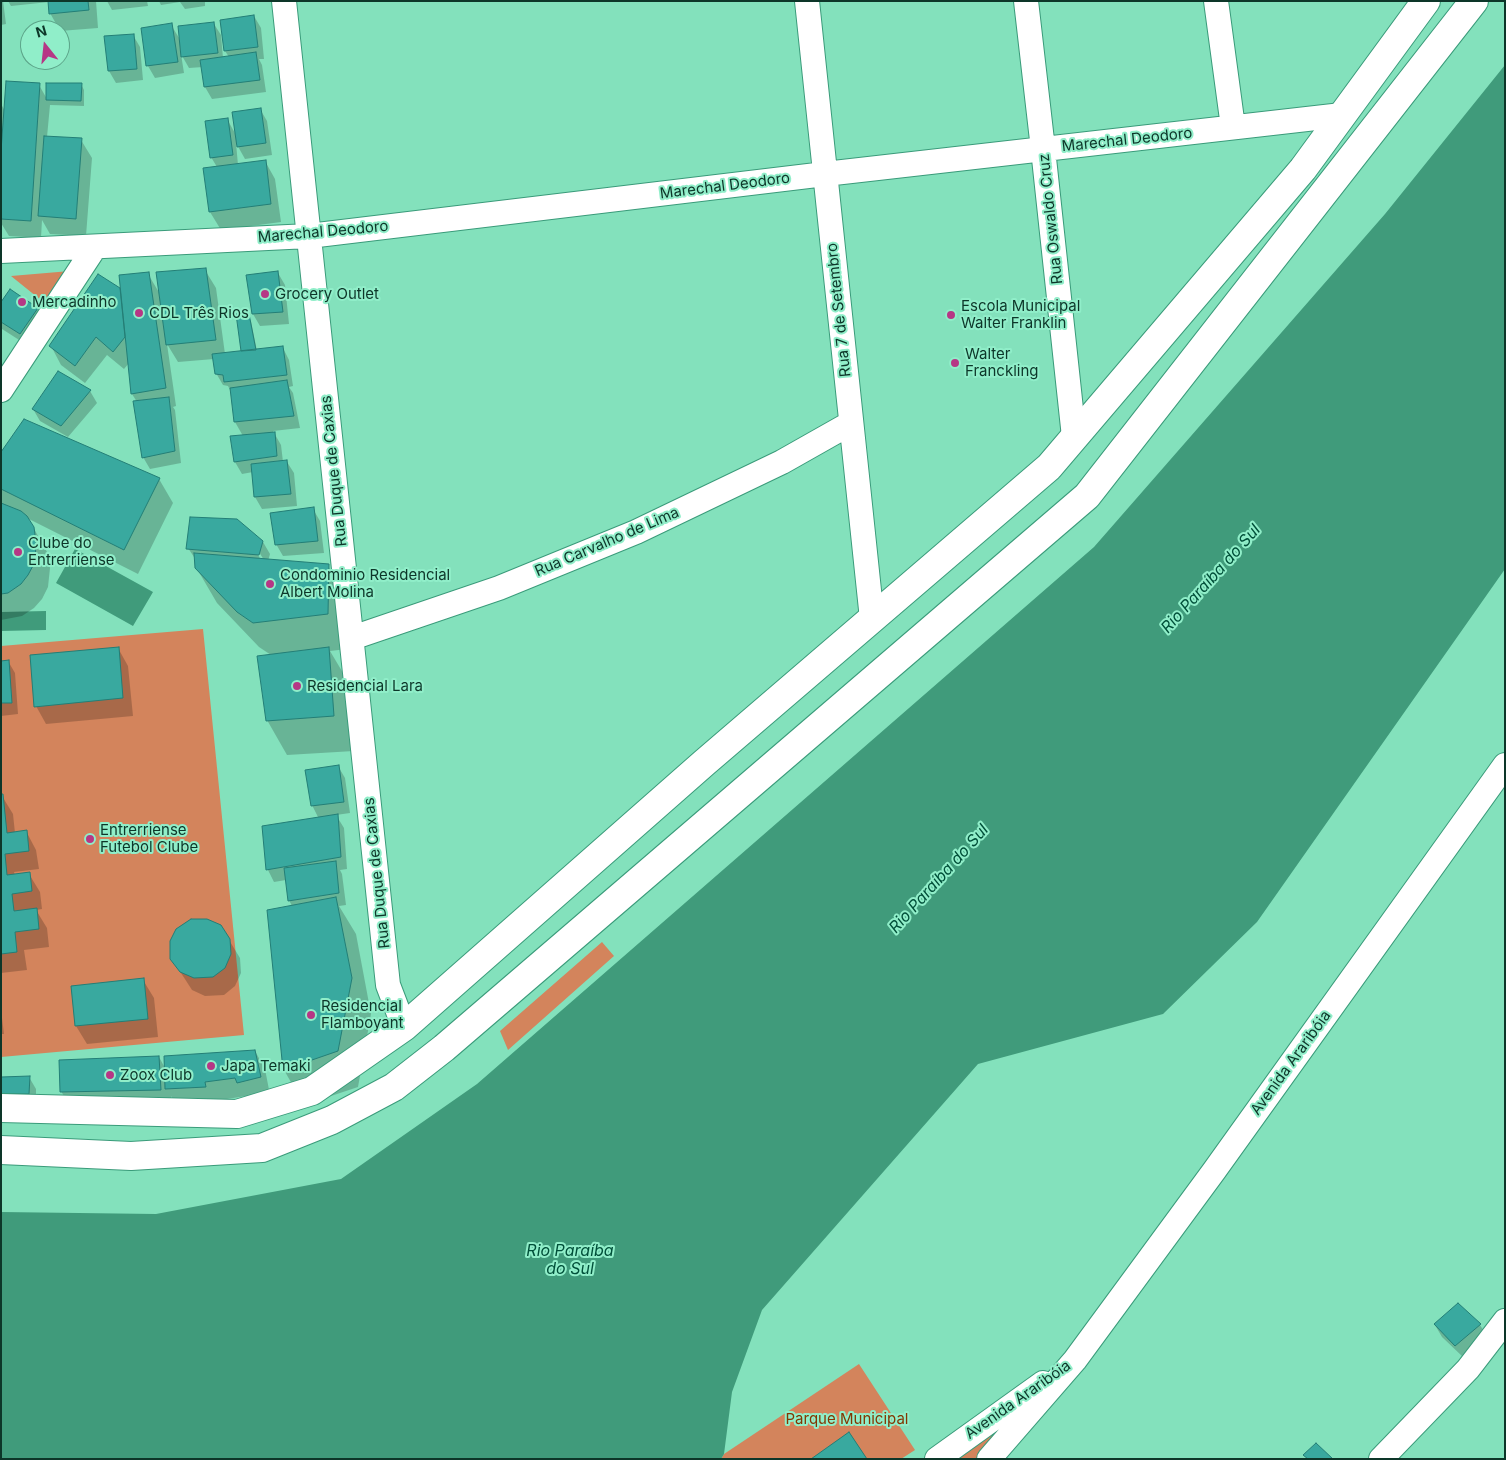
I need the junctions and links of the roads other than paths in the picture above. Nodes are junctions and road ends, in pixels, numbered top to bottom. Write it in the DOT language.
graph roads {
  1 [pos="284,1"];
  2 [pos="807,1"];
  3 [pos="1026,1"];
  4 [pos="1216,1"];
  5 [pos="1426,1"];
  6 [pos="1474,1"];
  7 [pos="1342,115"];
  8 [pos="1234,128"];
  9 [pos="1043,149"];
  10 [pos="825,174"];
  11 [pos="309,236"];
  12 [pos="101,246"];
  13 [pos="1,251"];
  14 [pos="1,390"];
  15 [pos="851,423"];
  16 [pos="1074,437"];
  17 [pos="872,619"];
  18 [pos="352,638"];
  19 [pos="1505,765"];
  20 [pos="404,1027"];
  21 [pos="1,1108"];
  22 [pos="1,1150"];
  23 [pos="1505,1320"];
  24 [pos="1076,1360"];
  25 [pos="937,1459"];
  26 [pos="989,1459"];
  27 [pos="1381,1459"];
  1 -- 11 [label="street, Rua Duque de Caxias"];
  2 -- 10 [label="street, Rua 7 de Setembro"];
  3 -- 9 [label="street, Rua Oswaldo Cruz"];
  4 -- 8 [label="street"];
  5 -- 7 [label="main road"];
  6 -- 22 [label="main road"];
  7 -- 8 [label="street, Marechal Deodoro"];
  7 -- 16 [label="main road"];
  8 -- 9 [label="street, Marechal Deodoro"];
  9 -- 10 [label="street, Marechal Deodoro"];
  9 -- 16 [label="street, Rua Oswaldo Cruz"];
  10 -- 11 [label="street, Marechal Deodoro"];
  10 -- 15 [label="street, Rua 7 de Setembro"];
  11 -- 12 [label="street, Marechal Deodoro"];
  11 -- 18 [label="street, Rua Duque de Caxias"];
  12 -- 13 [label="street, Marechal Deodoro"];
  12 -- 14 [label="street"];
  15 -- 17 [label="street, Rua 7 de Setembro"];
  15 -- 18 [label="street, Rua Carvalho de Lima"];
  16 -- 17 [label="main road"];
  17 -- 20 [label="main road"];
  18 -- 20 [label="street, Rua Duque de Caxias"];
  19 -- 24 [label="street, Avenida Araribóia"];
  20 -- 21 [label="main road"];
  23 -- 27 [label="street"];
  24 -- 25 [label="street, Avenida Araribóia"];
  24 -- 26 [label="street, Avenida Araribóia"];
}
